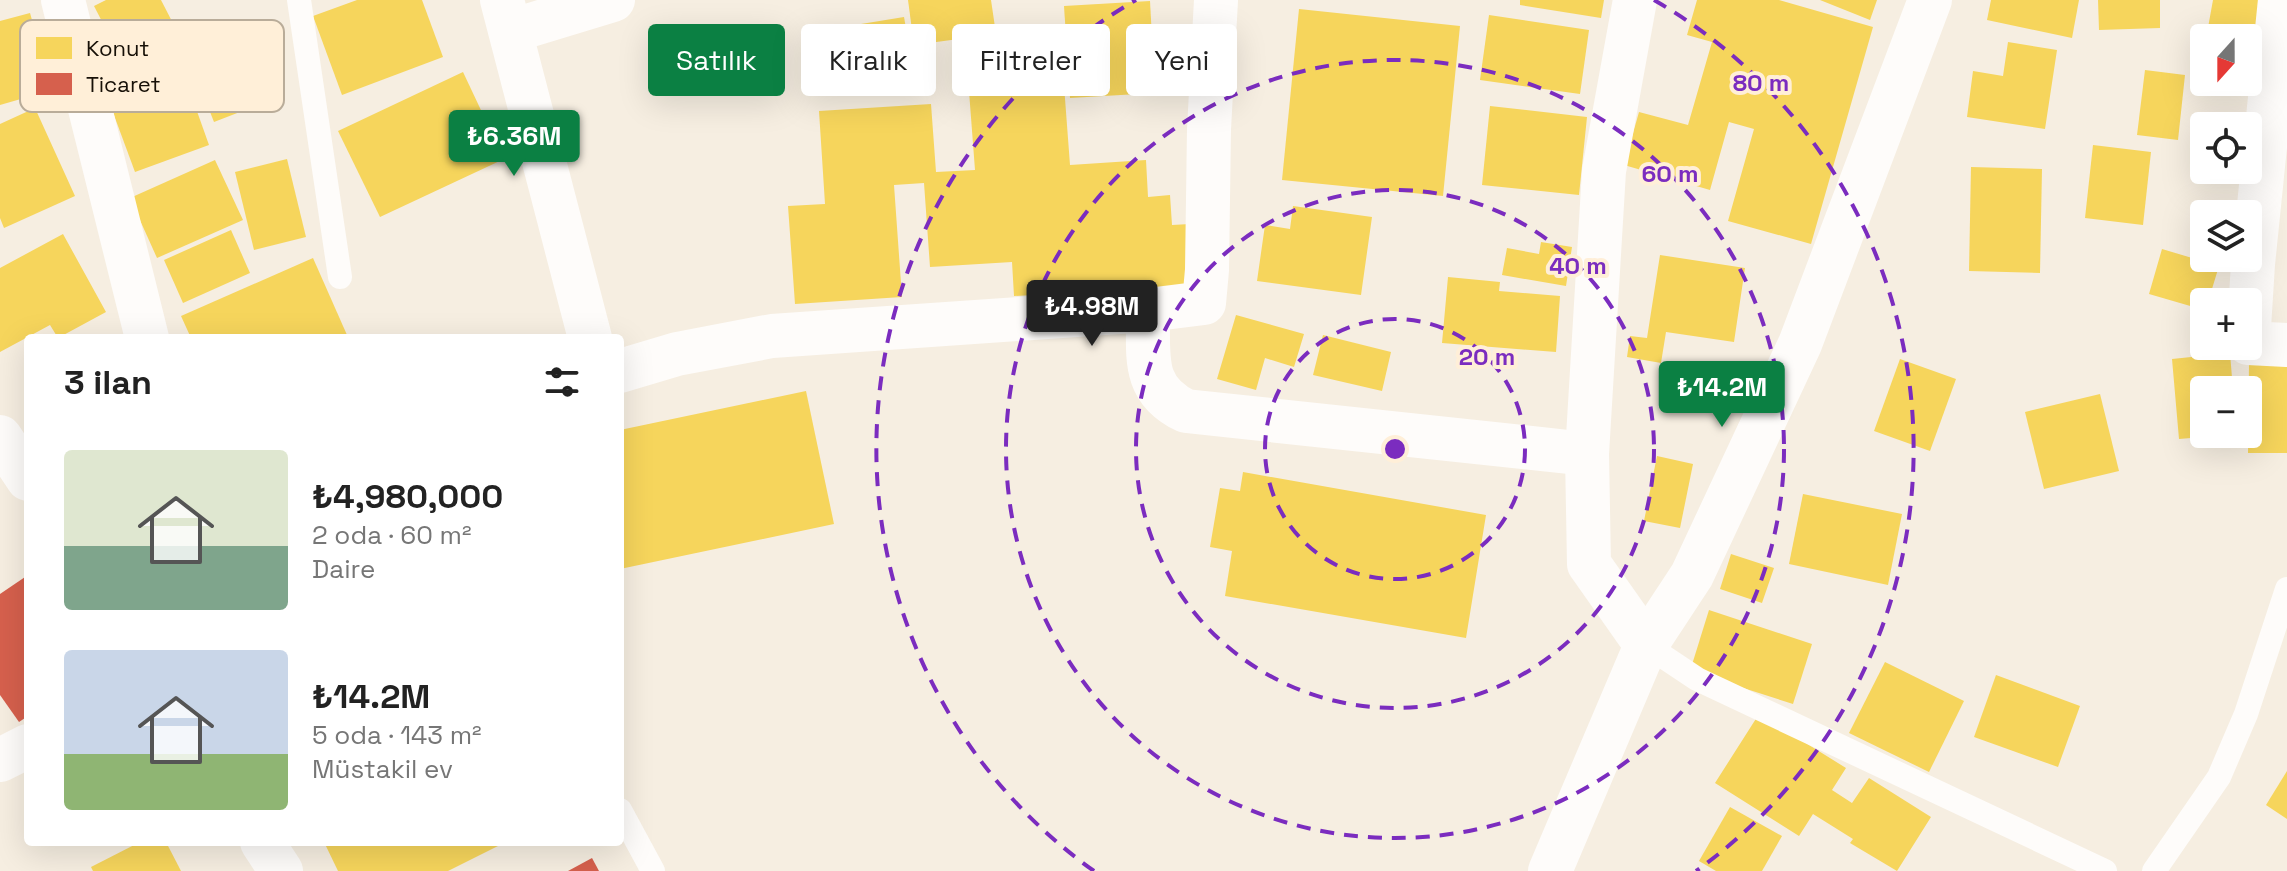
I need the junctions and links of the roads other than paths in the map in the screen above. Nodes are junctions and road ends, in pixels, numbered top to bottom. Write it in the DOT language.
graph roads {
  1 [pos="63,0"];
  2 [pos="299,0"];
  3 [pos="613,0"];
  4 [pos="1216,0"];
  5 [pos="1635,0"];
  6 [pos="1930,0"];
  7 [pos="2280,0"];
  8 [pos="507,16"];
  9 [pos="68,20"];
  10 [pos="91,112"];
  11 [pos="340,277"];
  12 [pos="1148,310"];
  13 [pos="146,334"];
  14 [pos="589,334"];
  15 [pos="2287,345"];
  16 [pos="624,370"];
  17 [pos="0,437"];
  18 [pos="1587,454"];
  19 [pos="24,473"];
  20 [pos="2287,589"];
  21 [pos="1646,645"];
  22 [pos="24,748"];
  23 [pos="0,760"];
  24 [pos="624,817"];
  25 [pos="265,846"];
  26 [pos="281,871"];
  27 [pos="653,871"];
  28 [pos="1550,871"];
  29 [pos="2105,871"];
  30 [pos="2154,871"];
  1 -- 9 [label="street"];
  2 -- 11 [label="lane"];
  3 -- 8 [label="street"];
  4 -- 12 [label="street"];
  5 -- 18 [label="street"];
  6 -- 21 [label="street"];
  7 -- 15 [label="street"];
  8 -- 14 [label="street"];
  10 -- 13 [label="street"];
  12 -- 16 [label="street"];
  12 -- 18 [label="street"];
  17 -- 19 [label="street"];
  18 -- 21 [label="street"];
  20 -- 30 [label="lane"];
  21 -- 28 [label="street"];
  21 -- 29 [label="lane"];
  22 -- 23 [label="street"];
  24 -- 27 [label="lane"];
  25 -- 26 [label="street"];
}
